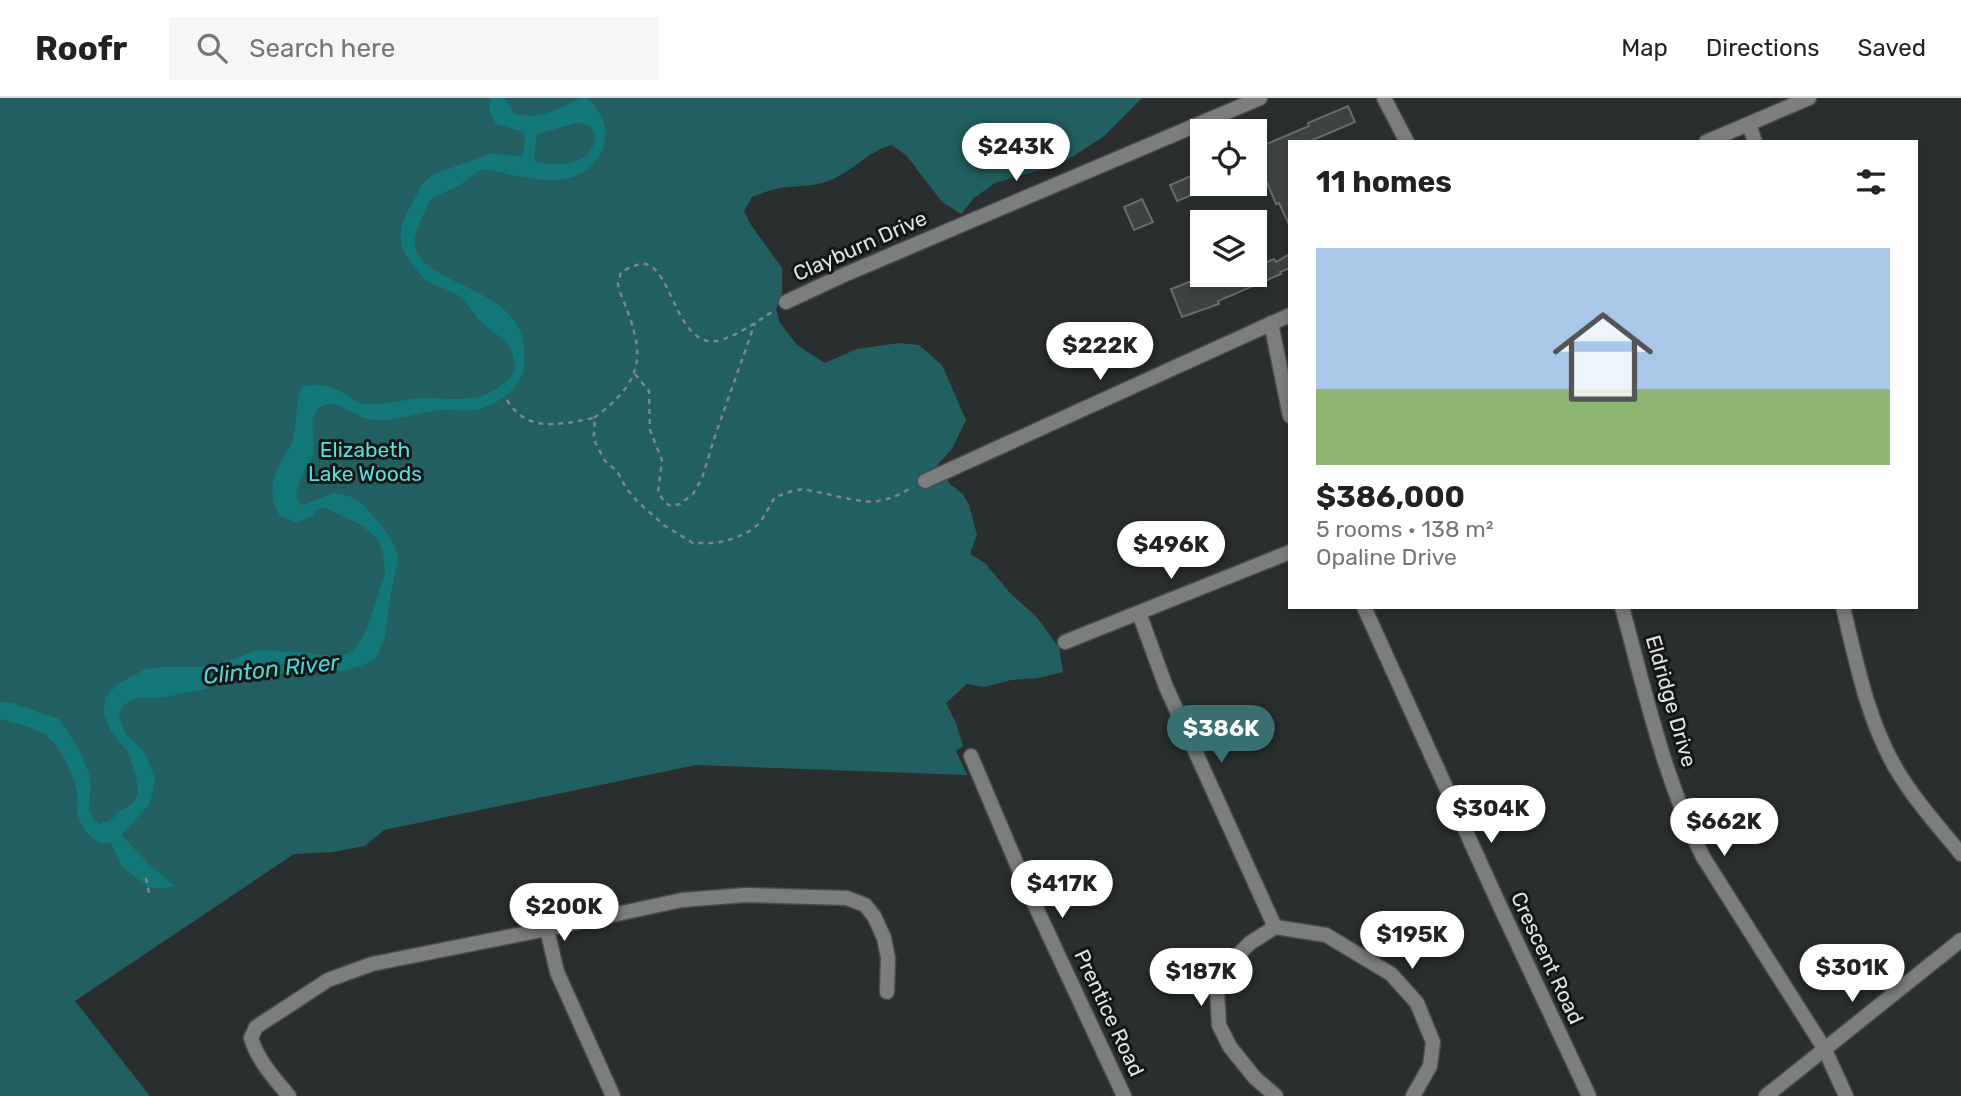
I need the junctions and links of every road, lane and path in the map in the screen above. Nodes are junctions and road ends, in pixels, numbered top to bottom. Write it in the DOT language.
graph roads {
  1 [pos="1260,98"];
  2 [pos="1384,98"];
  3 [pos="1809,98"];
  4 [pos="1749,124"];
  5 [pos="1406,140"];
  6 [pos="1711,140"];
  7 [pos="1754,140"];
  8 [pos="786,302"];
  9 [pos="1288,316"];
  10 [pos="755,323"];
  11 [pos="1271,323"];
  12 [pos="635,373"];
  13 [pos="507,400"];
  14 [pos="1288,405"];
  15 [pos="594,418"];
  16 [pos="925,481"];
  17 [pos="1288,553"];
  18 [pos="1365,609"];
  19 [pos="1623,609"];
  20 [pos="1843,609"];
  21 [pos="1139,613"];
  22 [pos="1065,642"];
  23 [pos="971,756"];
  24 [pos="1961,854"];
  25 [pos="146,878"];
  26 [pos="149,893"];
  27 [pos="1275,927"];
  28 [pos="547,929"];
  29 [pos="1961,940"];
  30 [pos="887,992"];
  31 [pos="1824,1048"];
  32 [pos="289,1096"];
  33 [pos="613,1096"];
  34 [pos="1124,1096"];
  35 [pos="1276,1096"];
  36 [pos="1413,1096"];
  37 [pos="1589,1096"];
  38 [pos="1766,1096"];
  39 [pos="1846,1096"];
  1 -- 8 [label="street, Clayburn Drive"];
  2 -- 5 [label="street"];
  3 -- 4 [label="street"];
  4 -- 6 [label="street"];
  4 -- 7 [label="street"];
  8 -- 10 [label="path"];
  9 -- 11 [label="street"];
  10 -- 12 [label="path"];
  10 -- 12 [label="path"];
  11 -- 14 [label="street"];
  11 -- 16 [label="street"];
  12 -- 15 [label="path"];
  13 -- 15 [label="path"];
  15 -- 16 [label="path"];
  17 -- 21 [label="street"];
  18 -- 37 [label="street, Crescent Road"];
  19 -- 31 [label="street, Eldridge Drive"];
  20 -- 24 [label="street"];
  21 -- 22 [label="street"];
  21 -- 27 [label="street"];
  23 -- 34 [label="street, Prentice Road"];
  25 -- 26 [label="path"];
  27 -- 35 [label="street"];
  27 -- 36 [label="street"];
  28 -- 30 [label="street"];
  28 -- 32 [label="street"];
  28 -- 33 [label="street"];
  29 -- 31 [label="street"];
  31 -- 38 [label="street"];
  31 -- 39 [label="street, Eldridge Drive"];
}
